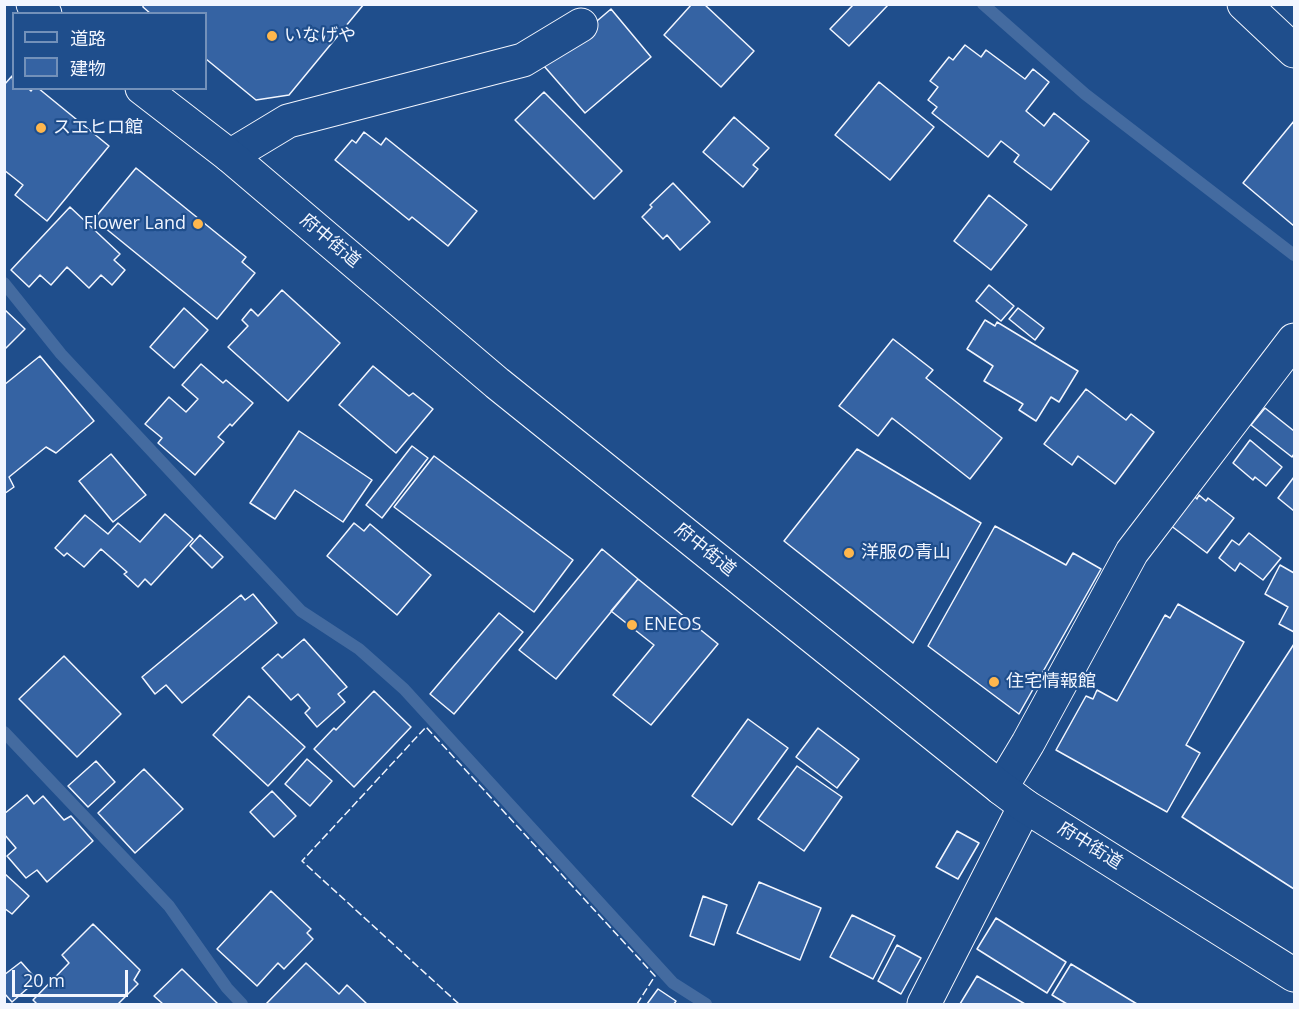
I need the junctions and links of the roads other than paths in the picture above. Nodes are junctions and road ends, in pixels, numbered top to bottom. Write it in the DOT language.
graph roads {
  1 [pos="1244,4"];
  2 [pos="581,25"];
  3 [pos="1294,51"];
  4 [pos="145,90"];
  5 [pos="230,156"];
  6 [pos="1294,340"];
  7 [pos="1013,797"];
  8 [pos="1294,975"];
  9 [pos="924,1005"];
  1 -- 3 [label="main road"];
  2 -- 5 [label="main road"];
  4 -- 5 [label="main road, 府中街道"];
  5 -- 7 [label="main road, 府中街道"];
  6 -- 7 [label="main road"];
  7 -- 8 [label="main road, 府中街道"];
  7 -- 9 [label="main road"];
}
